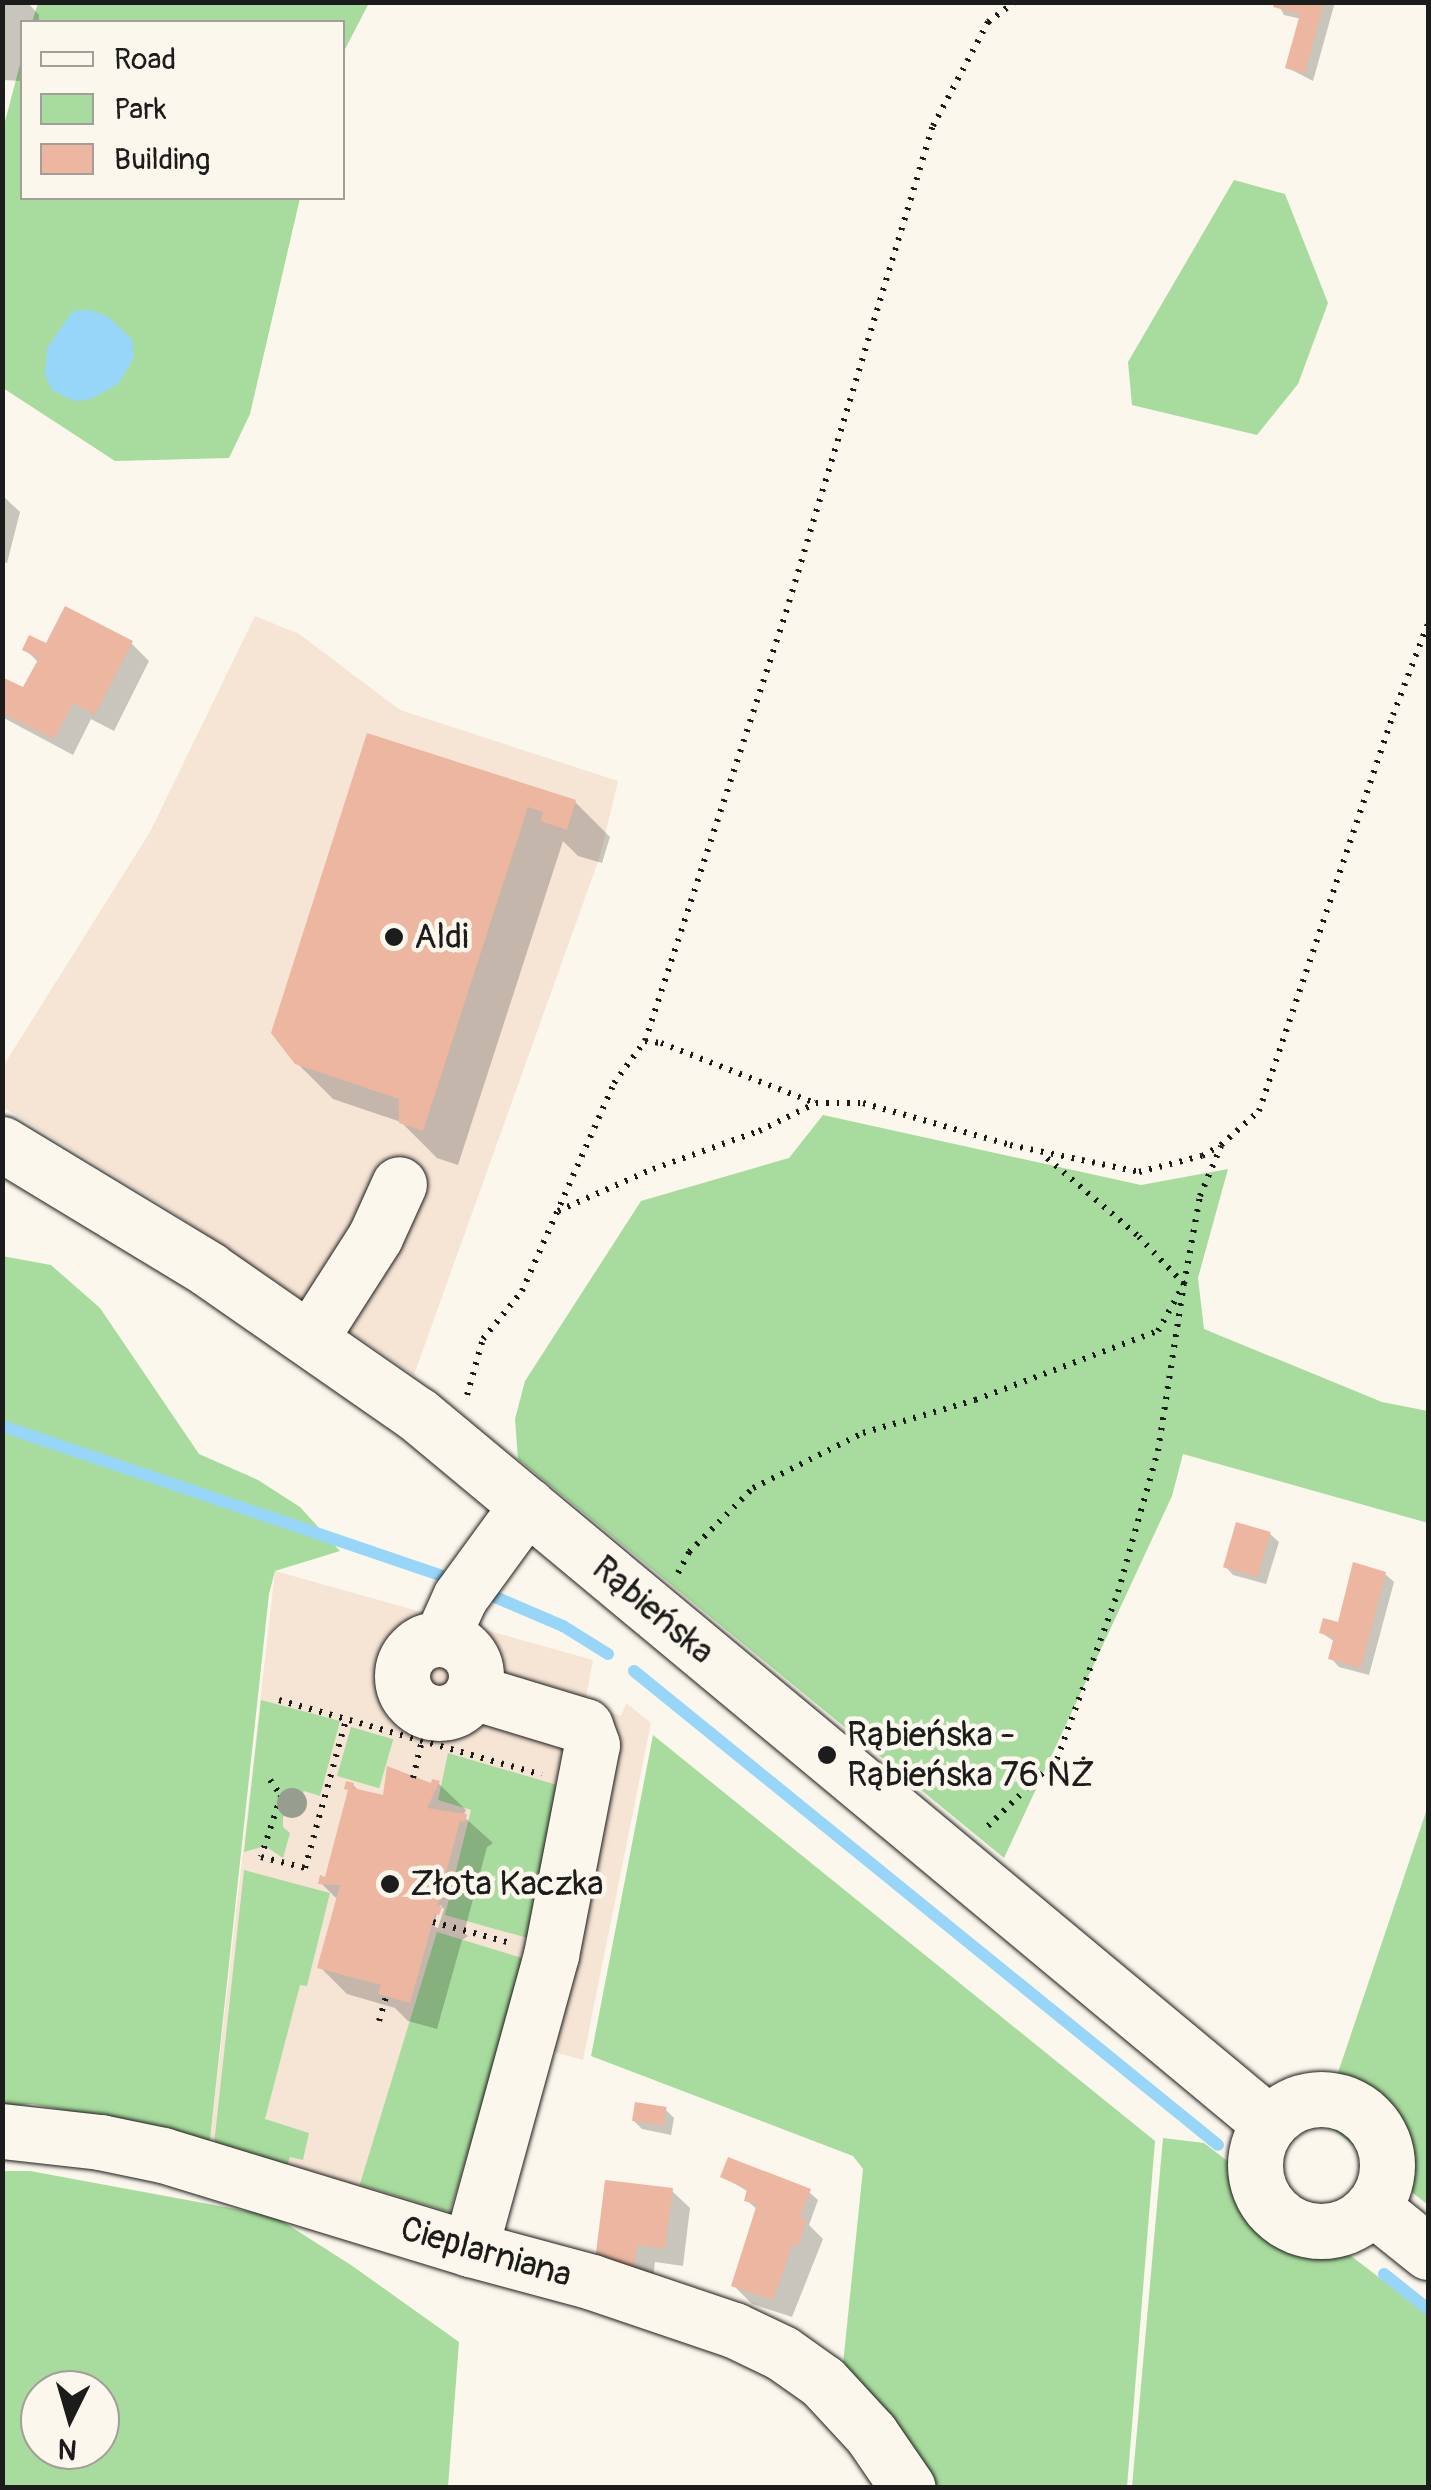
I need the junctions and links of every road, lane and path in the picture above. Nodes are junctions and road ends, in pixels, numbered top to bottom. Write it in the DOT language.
graph roads {
  1 [pos="1015,2"];
  2 [pos="1428,624"];
  3 [pos="644,1041"];
  4 [pos="816,1103"];
  5 [pos="2,1144"];
  6 [pos="1221,1145"];
  7 [pos="1041,1153"];
  8 [pos="399,1184"];
  9 [pos="558,1212"];
  10 [pos="1184,1284"];
  11 [pos="312,1337"];
  12 [pos="446,1438"];
  13 [pos="528,1505"];
  14 [pos="658,1614"];
  15 [pos="279,1700"];
  16 [pos="441,1715"];
  17 [pos="346,1720"];
  18 [pos="413,1778"];
  19 [pos="270,1780"];
  20 [pos="586,1787"];
  21 [pos="954,1859"];
  22 [pos="433,1922"];
  23 [pos="551,1955"];
  24 [pos="386,1996"];
  25 [pos="380,2021"];
  26 [pos="1269,2123"];
  27 [pos="2,2131"];
  28 [pos="1372,2207"];
  29 [pos="470,2250"];
  30 [pos="1428,2252"];
  31 [pos="908,2488"];
  1 -- 3 [label="path"];
  2 -- 6 [label="path"];
  3 -- 4 [label="path"];
  3 -- 9 [label="path"];
  4 -- 7 [label="path"];
  4 -- 9 [label="path"];
  5 -- 11 [label="street, Rąbieńska"];
  6 -- 7 [label="path"];
  6 -- 10 [label="path"];
  7 -- 10 [label="path"];
  8 -- 11 [label="street"];
  9 -- 12 [label="path"];
  10 -- 14 [label="path"];
  10 -- 21 [label="path"];
  11 -- 12 [label="street, Rąbieńska"];
  12 -- 13 [label="street, Rąbieńska"];
  13 -- 14 [label="street, Rąbieńska"];
  13 -- 16 [label="street"];
  14 -- 21 [label="street, Rąbieńska"];
  15 -- 17 [label="path"];
  16 -- 17 [label="path"];
  16 -- 18 [label="path"];
  16 -- 20 [label="path"];
  16 -- 20 [label="street"];
  17 -- 19 [label="path"];
  20 -- 23 [label="street"];
  21 -- 26 [label="street, Rąbieńska"];
  22 -- 23 [label="path"];
  23 -- 29 [label="street"];
  24 -- 25 [label="path"];
  26 -- 28 [label="street"];
  26 -- 28 [label="street"];
  27 -- 29 [label="street, Cieplarniana"];
  28 -- 30 [label="street"];
  29 -- 31 [label="street, Cieplarniana"];
}
